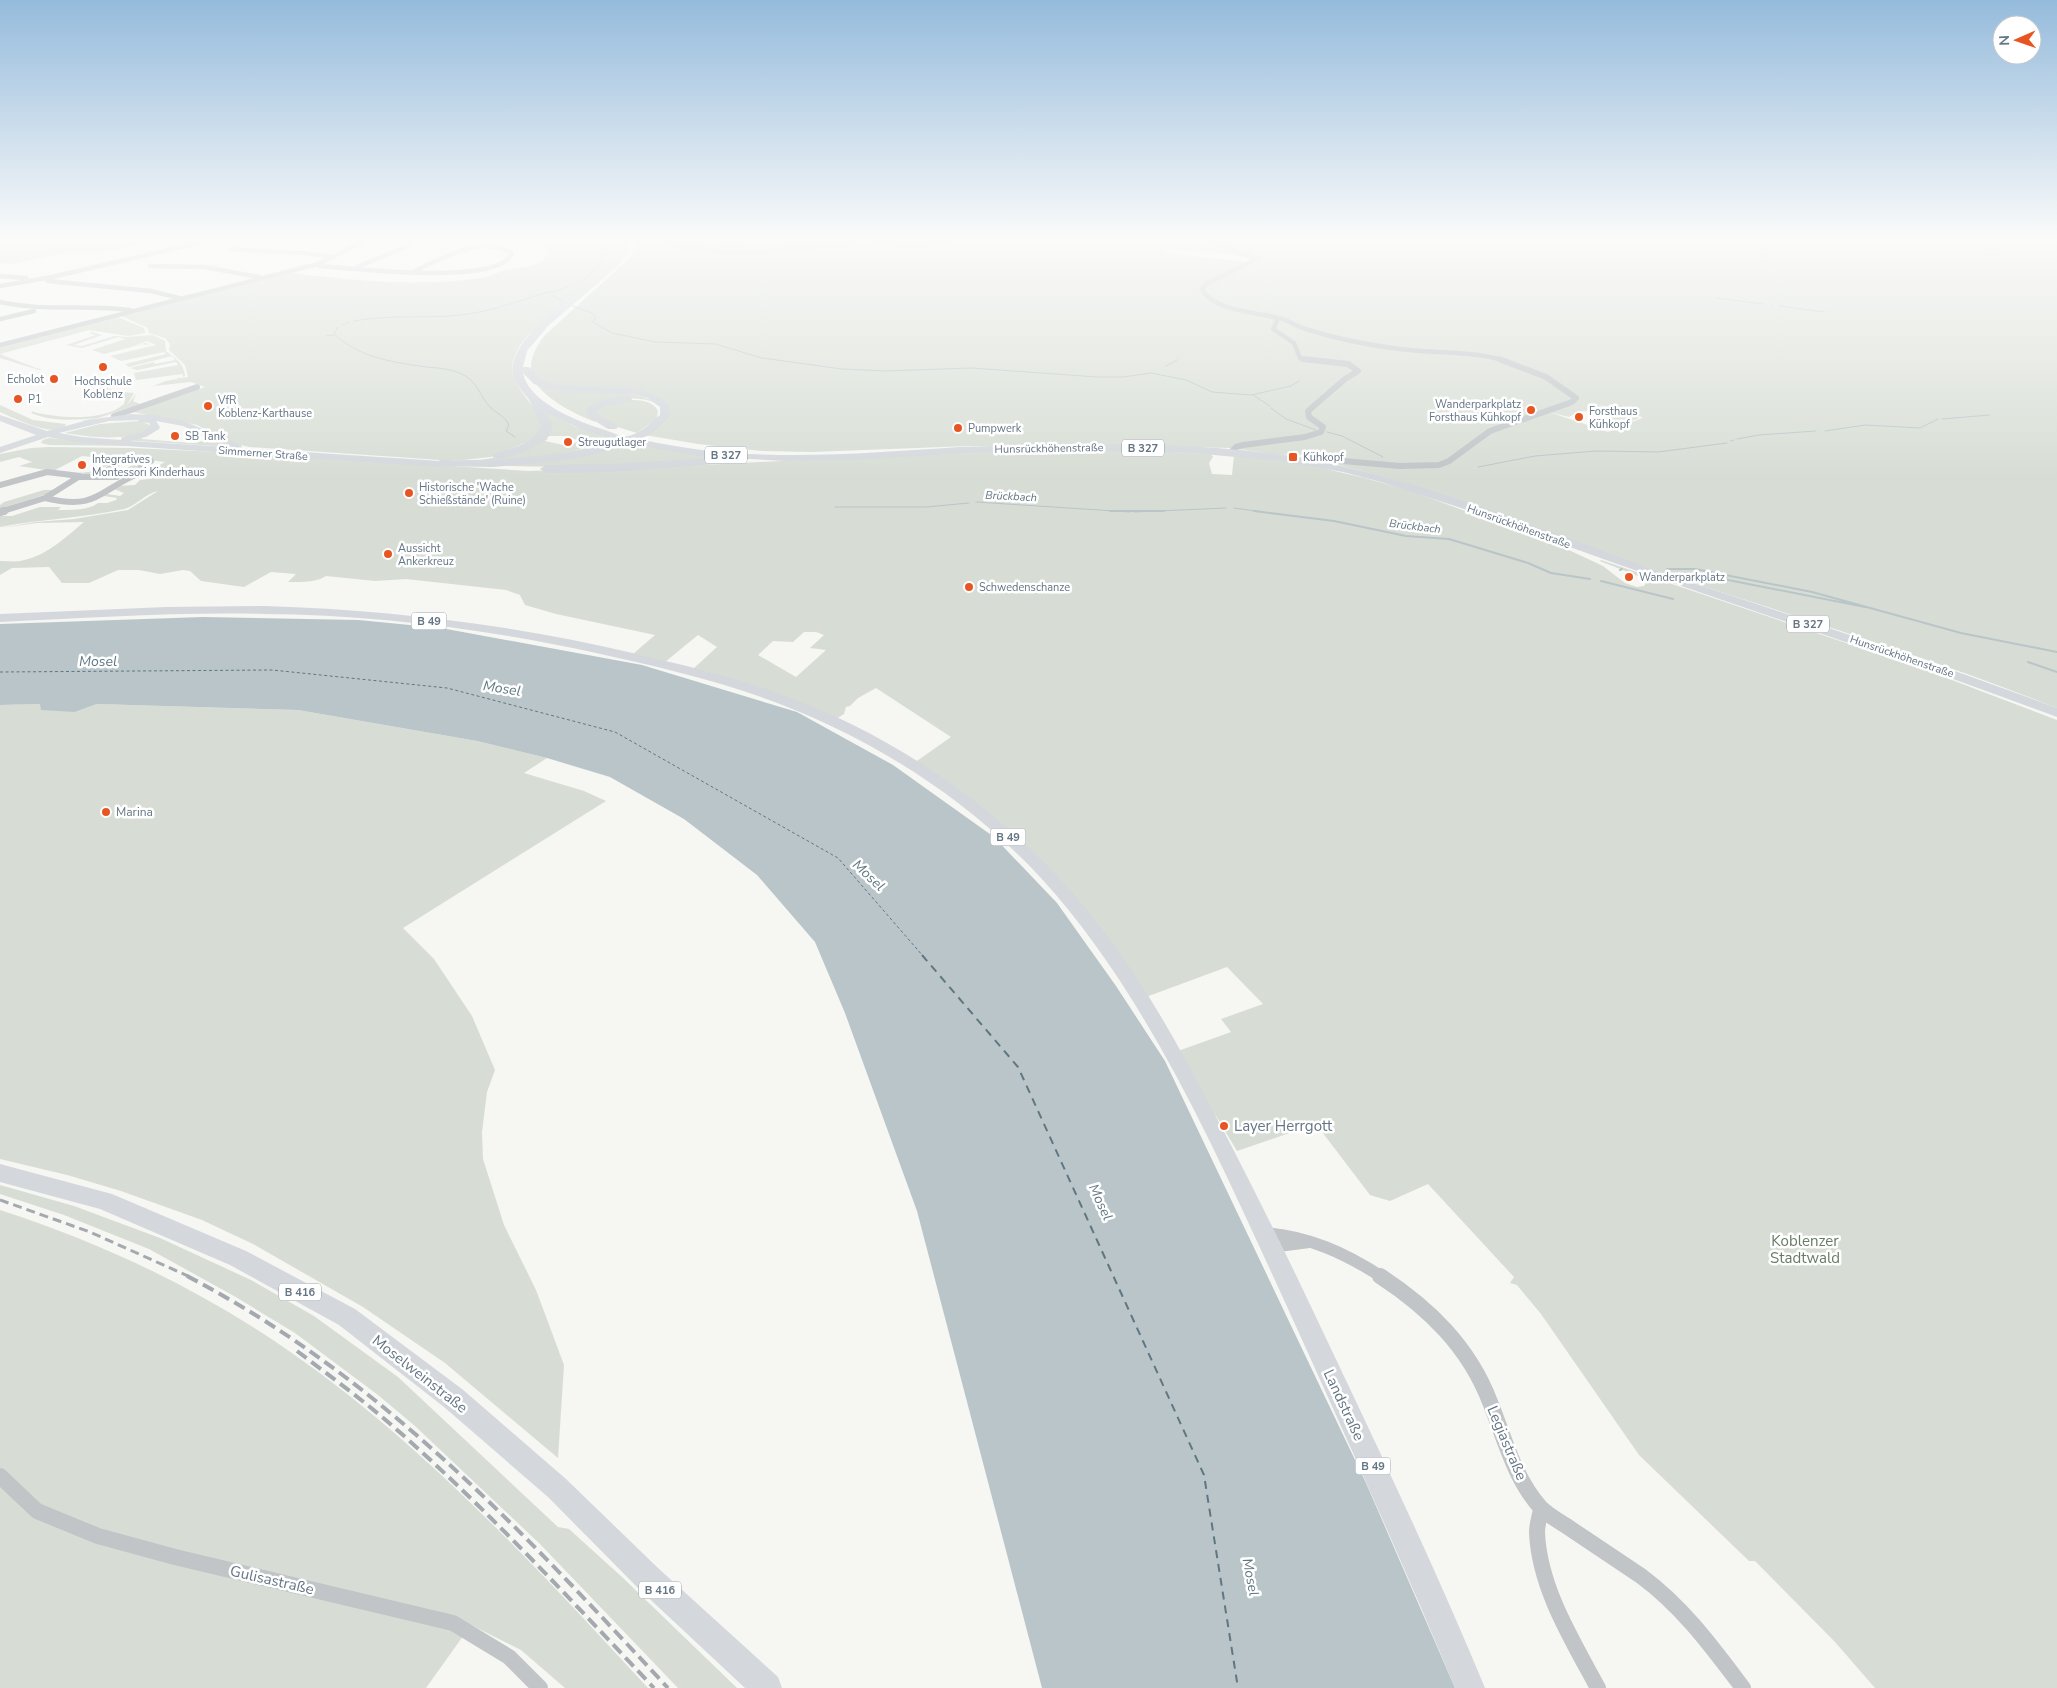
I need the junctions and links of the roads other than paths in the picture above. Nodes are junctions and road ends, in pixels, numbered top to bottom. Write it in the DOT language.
graph roads {
  1 [pos="96,320"];
  2 [pos="553,320"];
  3 [pos="554,320"];
  4 [pos="1276,320"];
  5 [pos="1287,320"];
  6 [pos="0,345"];
  7 [pos="525,369"];
  8 [pos="196,388"];
  9 [pos="531,396"];
  10 [pos="140,407"];
  11 [pos="0,414"];
  12 [pos="114,416"];
  13 [pos="125,416"];
  14 [pos="0,418"];
  15 [pos="616,432"];
  16 [pos="66,436"];
  17 [pos="39,437"];
  18 [pos="104,440"];
  19 [pos="645,441"];
  20 [pos="24,442"];
  21 [pos="249,449"];
  22 [pos="959,450"];
  23 [pos="1232,451"];
  24 [pos="0,452"];
  25 [pos="811,458"];
  26 [pos="124,459"];
  27 [pos="151,461"];
  28 [pos="1300,461"];
  29 [pos="435,463"];
  30 [pos="80,477"];
  31 [pos="97,477"];
  32 [pos="117,477"];
  33 [pos="0,485"];
  34 [pos="45,498"];
  35 [pos="0,512"];
  36 [pos="0,618"];
  37 [pos="2057,713"];
  38 [pos="0,1173"];
  39 [pos="1268,1240"];
  40 [pos="0,1476"];
  41 [pos="1541,1509"];
  42 [pos="540,1688"];
  43 [pos="767,1688"];
  44 [pos="1470,1688"];
  45 [pos="1598,1688"];
  46 [pos="1743,1688"];
  1 -- 6 [label="street"];
  2 -- 9 [label="highway, B 327"];
  3 -- 7 [label="highway, B 327"];
  4 -- 23 [label="street"];
  5 -- 28 [label="street"];
  7 -- 15 [label="highway, B 327"];
  7 -- 29 [label="highway"];
  8 -- 10 [label="street"];
  9 -- 15 [label="highway, B 327"];
  9 -- 29 [label="highway"];
  10 -- 12 [label="street"];
  10 -- 13 [label="street"];
  11 -- 17 [label="street"];
  12 -- 13 [label="street"];
  12 -- 16 [label="street"];
  13 -- 16 [label="street"];
  13 -- 21 [label="street"];
  14 -- 17 [label="street"];
  15 -- 19 [label="highway, B 327"];
  15 -- 29 [label="highway"];
  16 -- 17 [label="street"];
  16 -- 18 [label="street, Simmerner Straße"];
  16 -- 18 [label="street"];
  16 -- 20 [label="street"];
  16 -- 29 [label="street, Simmerner Straße"];
  17 -- 20 [label="street"];
  17 -- 24 [label="street"];
  18 -- 21 [label="street, Simmerner Straße"];
  19 -- 22 [label="highway, B 327"];
  19 -- 25 [label="highway, B 327"];
  20 -- 24 [label="street"];
  20 -- 24 [label="street"];
  21 -- 29 [label="street, Simmerner Straße"];
  22 -- 23 [label="main road, Hunsrückhöhenstraße / B 327"];
  22 -- 25 [label="highway, B 327"];
  23 -- 28 [label="main road, Hunsrückhöhenstraße / B 327"];
  25 -- 29 [label="highway"];
  26 -- 31 [label="street"];
  27 -- 34 [label="street"];
  28 -- 37 [label="main road, Hunsrückhöhenstraße / B 327"];
  30 -- 31 [label="street"];
  30 -- 33 [label="street"];
  30 -- 34 [label="street"];
  31 -- 32 [label="street"];
  34 -- 35 [label="street"];
  36 -- 39 [label="main road, B 49"];
  38 -- 43 [label="main road, Moselweinstraße / B 416"];
  39 -- 41 [label="street, Legiastraße"];
  39 -- 44 [label="main road, Landstraße / B 49"];
  40 -- 42 [label="street, Gulisastraße"];
  41 -- 45 [label="street"];
  41 -- 46 [label="street, Legiastraße"];
}
